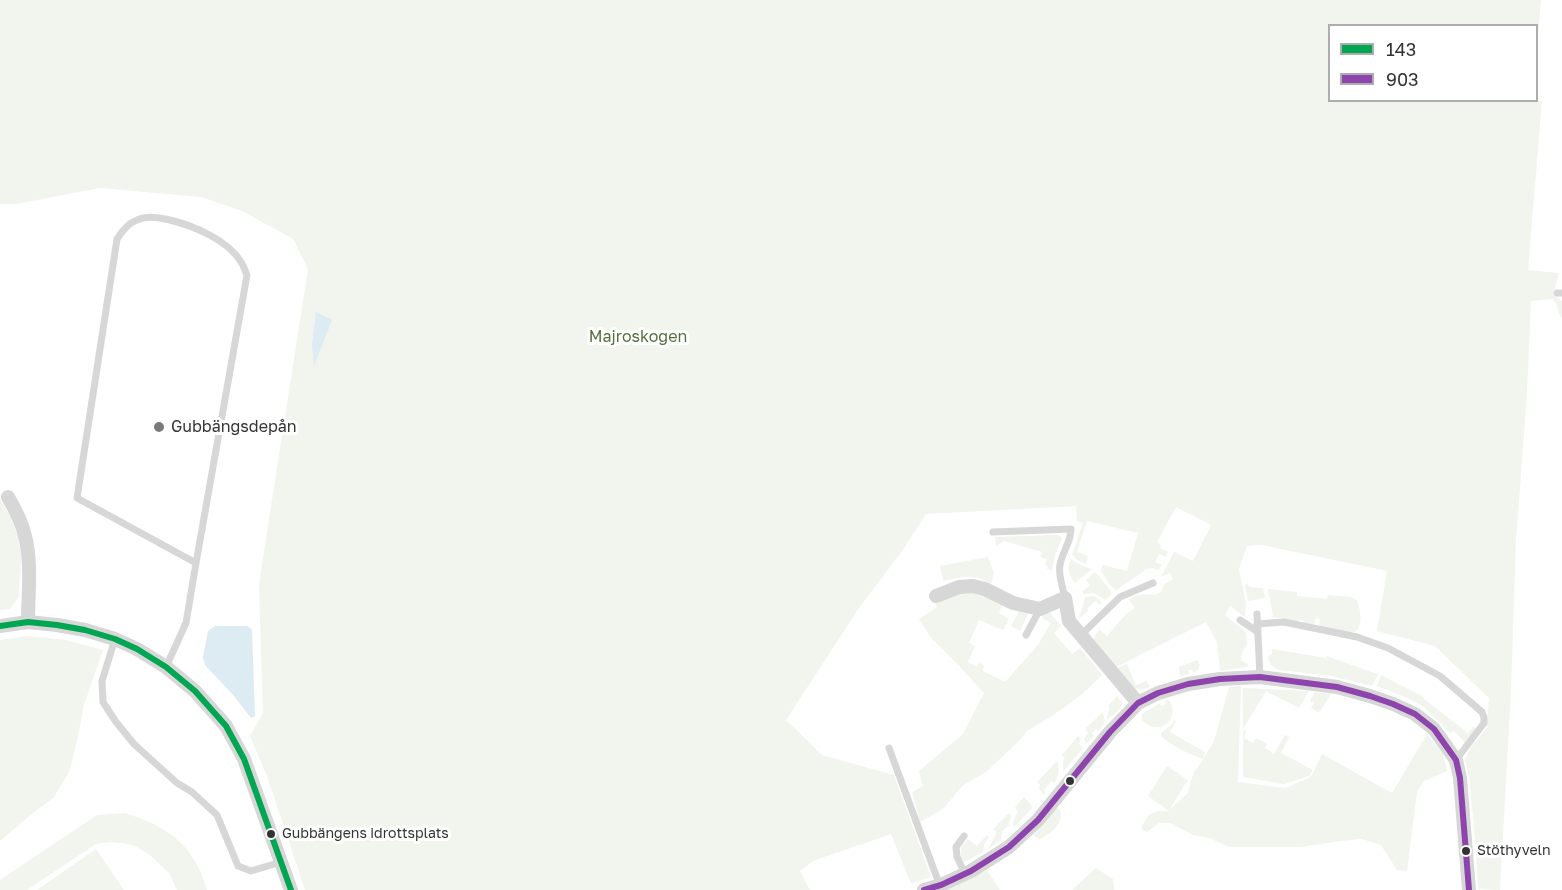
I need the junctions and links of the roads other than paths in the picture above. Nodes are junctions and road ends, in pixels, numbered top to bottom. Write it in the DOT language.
graph roads {
  1 [pos="8,497"];
  2 [pos="993,532"];
  3 [pos="196,563"];
  4 [pos="1153,583"];
  5 [pos="936,596"];
  6 [pos="1065,598"];
  7 [pos="1040,609"];
  8 [pos="1257,614"];
  9 [pos="1240,620"];
  10 [pos="28,622"];
  11 [pos="0,626"];
  12 [pos="1258,628"];
  13 [pos="1026,635"];
  14 [pos="1080,636"];
  15 [pos="115,639"];
  16 [pos="166,667"];
  17 [pos="1260,677"];
  18 [pos="1138,703"];
  19 [pos="889,748"];
  20 [pos="1456,760"];
  21 [pos="964,836"];
  22 [pos="281,862"];
  23 [pos="965,874"];
  24 [pos="941,885"];
  25 [pos="291,890"];
  26 [pos="924,890"];
  27 [pos="1468,890"];
  1 -- 10 [label="street"];
  2 -- 6 [label="lane"];
  3 -- 3 [label="lane"];
  3 -- 16 [label="lane"];
  4 -- 14 [label="lane"];
  5 -- 7 [label="street"];
  6 -- 7 [label="street"];
  6 -- 14 [label="street"];
  7 -- 13 [label="lane"];
  8 -- 12 [label="lane"];
  9 -- 12 [label="lane"];
  10 -- 11 [label="street"];
  10 -- 15 [label="street"];
  12 -- 17 [label="lane"];
  12 -- 20 [label="lane"];
  14 -- 18 [label="street"];
  15 -- 16 [label="street"];
  15 -- 22 [label="lane"];
  16 -- 22 [label="street"];
  17 -- 18 [label="street"];
  17 -- 20 [label="street"];
  18 -- 23 [label="street"];
  19 -- 24 [label="lane"];
  20 -- 27 [label="street"];
  21 -- 23 [label="lane"];
  22 -- 25 [label="street"];
  23 -- 24 [label="street"];
  24 -- 26 [label="street"];
}
